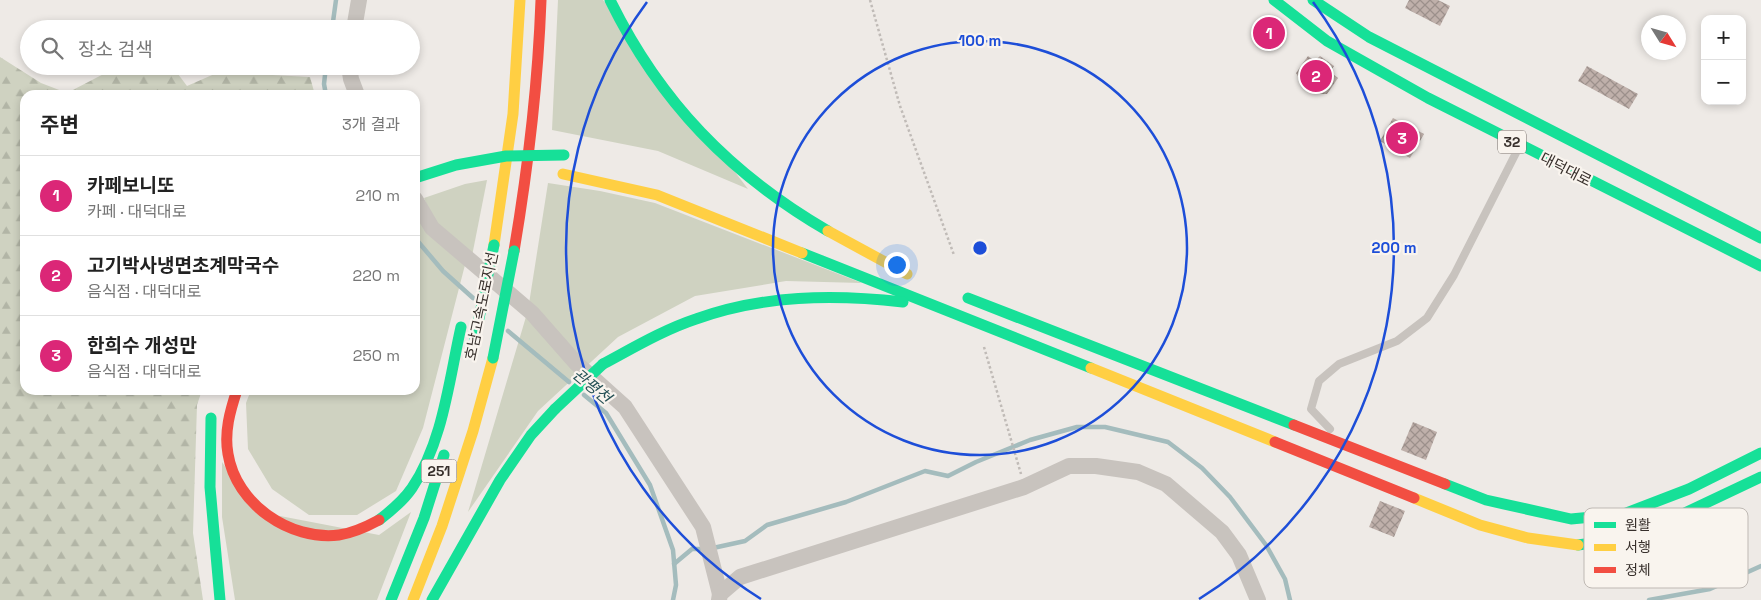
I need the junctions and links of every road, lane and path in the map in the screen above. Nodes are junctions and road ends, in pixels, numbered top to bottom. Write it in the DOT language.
graph roads {
  1 [pos="359,0"];
  2 [pos="520,0"];
  3 [pos="541,0"];
  4 [pos="610,0"];
  5 [pos="870,0"];
  6 [pos="1274,0"];
  7 [pos="1313,0"];
  8 [pos="356,20"];
  9 [pos="516,71"];
  10 [pos="349,75"];
  11 [pos="355,90"];
  12 [pos="502,107"];
  13 [pos="496,143"];
  14 [pos="1520,145"];
  15 [pos="568,157"];
  16 [pos="535,174"];
  17 [pos="558,174"];
  18 [pos="420,176"];
  19 [pos="420,200"];
  20 [pos="1761,238"];
  21 [pos="826,243"];
  22 [pos="476,249"];
  23 [pos="954,254"];
  24 [pos="1761,266"];
  25 [pos="470,278"];
  26 [pos="959,294"];
  27 [pos="958,314"];
  28 [pos="462,322"];
  29 [pos="983,342"];
  30 [pos="474,343"];
  31 [pos="235,395"];
  32 [pos="214,404"];
  33 [pos="1346,445"];
  34 [pos="446,447"];
  35 [pos="1761,453"];
  36 [pos="1021,474"];
  37 [pos="1761,477"];
  38 [pos="1640,508"];
  39 [pos="1695,508"];
  40 [pos="1584,518"];
  41 [pos="1584,544"];
  42 [pos="719,592"];
  43 [pos="220,600"];
  44 [pos="391,600"];
  45 [pos="413,600"];
  46 [pos="432,600"];
  47 [pos="1258,600"];
  1 -- 8 [label="street"];
  2 -- 9 [label="main road, 호남고속도로지선"];
  3 -- 45 [label="main road, 호남고속도로지선 / 251, bridge"];
  4 -- 21 [label="main road"];
  5 -- 23 [label="path"];
  6 -- 14 [label="main road, 대덕대로 / 32"];
  7 -- 20 [label="main road, 대덕대로 / 32"];
  9 -- 12 [label="main road"];
  9 -- 30 [label="main road, 호남고속도로지선, bridge"];
  10 -- 11 [label="street"];
  13 -- 16 [label="main road"];
  14 -- 24 [label="main road, 대덕대로 / 32"];
  14 -- 33 [label="lane"];
  15 -- 18 [label="main road, bridge"];
  17 -- 27 [label="main road"];
  19 -- 42 [label="street"];
  22 -- 25 [label="main road"];
  26 -- 33 [label="main road"];
  27 -- 41 [label="main road"];
  27 -- 46 [label="main road, bridge"];
  28 -- 31 [label="main road"];
  29 -- 36 [label="path"];
  32 -- 43 [label="main road"];
  33 -- 40 [label="main road"];
  34 -- 44 [label="main road, 251"];
  35 -- 38 [label="main road"];
  37 -- 39 [label="main road"];
  42 -- 47 [label="street"];
}
